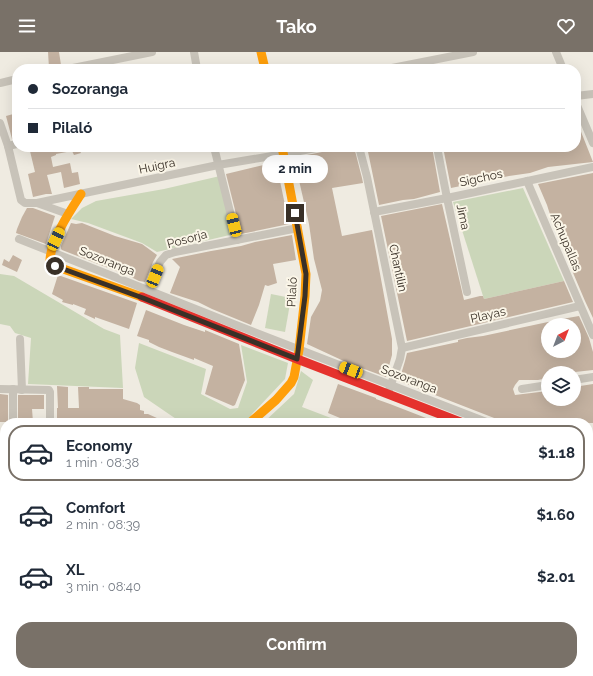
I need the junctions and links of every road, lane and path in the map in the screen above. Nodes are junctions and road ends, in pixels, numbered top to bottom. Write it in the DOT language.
graph roads {
  1 [pos="152,52"];
  2 [pos="194,52"];
  3 [pos="262,52"];
  4 [pos="473,52"];
  5 [pos="556,52"];
  6 [pos="93,64"];
  7 [pos="196,64"];
  8 [pos="264,64"];
  9 [pos="413,64"];
  10 [pos="561,64"];
  11 [pos="12,80"];
  12 [pos="0,83"];
  13 [pos="593,94"];
  14 [pos="581,95"];
  15 [pos="581,115"];
  16 [pos="0,124"];
  17 [pos="12,143"];
  18 [pos="593,143"];
  19 [pos="14,152"];
  20 [pos="215,152"];
  21 [pos="278,152"];
  22 [pos="283,152"];
  23 [pos="360,152"];
  24 [pos="438,152"];
  25 [pos="218,165"];
  26 [pos="593,167"];
  27 [pos="527,181"];
  28 [pos="81,194"];
  29 [pos="447,198"];
  30 [pos="37,203"];
  31 [pos="374,212"];
  32 [pos="68,214"];
  33 [pos="298,228"];
  34 [pos="19,239"];
  35 [pos="237,240"];
  36 [pos="51,251"];
  37 [pos="149,290"];
  38 [pos="467,292"];
  39 [pos="580,306"];
  40 [pos="234,329"];
  41 [pos="593,335"];
  42 [pos="20,339"];
  43 [pos="402,348"];
  44 [pos="299,350"];
  45 [pos="297,359"];
  46 [pos="593,377"];
  47 [pos="581,379"];
  48 [pos="541,385"];
  49 [pos="0,389"];
  50 [pos="13,389"];
  51 [pos="389,389"];
  52 [pos="522,389"];
  53 [pos="22,390"];
  54 [pos="13,418"];
  55 [pos="50,418"];
  56 [pos="255,418"];
  57 [pos="452,418"];
  58 [pos="474,418"];
  1 -- 6 [label="street"];
  2 -- 7 [label="street"];
  3 -- 8 [label="street"];
  4 -- 9 [label="street"];
  5 -- 10 [label="street"];
  11 -- 12 [label="street"];
  13 -- 14 [label="street"];
  15 -- 18 [label="street"];
  16 -- 17 [label="street"];
  19 -- 30 [label="street, Huigra"];
  20 -- 25 [label="street"];
  21 -- 25 [label="street, Huigra"];
  22 -- 33 [label="street, Pilaló"];
  23 -- 31 [label="street, Chantilin"];
  24 -- 29 [label="street, Jima"];
  25 -- 28 [label="street, Huigra"];
  25 -- 35 [label="street"];
  26 -- 27 [label="street, Sigchos"];
  27 -- 29 [label="street, Sigchos"];
  27 -- 39 [label="street, Achupallas"];
  28 -- 30 [label="street, Huigra"];
  28 -- 32 [label="street"];
  29 -- 31 [label="street, Sigchos"];
  29 -- 38 [label="street, Jima"];
  30 -- 32 [label="street"];
  31 -- 43 [label="street, Chantilin"];
  32 -- 36 [label="street"];
  33 -- 35 [label="street, Posorja"];
  33 -- 44 [label="street, Pilaló"];
  34 -- 36 [label="street"];
  35 -- 37 [label="street, Posorja"];
  36 -- 37 [label="street, Sozoranga"];
  36 -- 40 [label="street, Sozoranga"];
  37 -- 40 [label="street, Sozoranga"];
  39 -- 41 [label="street, Achupallas"];
  39 -- 43 [label="street, Playas"];
  40 -- 44 [label="street, Sozoranga"];
  40 -- 45 [label="street, Sozoranga"];
  42 -- 53 [label="street"];
  43 -- 51 [label="street, Chantilin"];
  44 -- 45 [label="street, Pilaló"];
  44 -- 51 [label="street, Sozoranga"];
  45 -- 51 [label="street, Sozoranga"];
  45 -- 56 [label="street, Pilaló"];
  46 -- 47 [label="street"];
  48 -- 52 [label="street"];
  49 -- 50 [label="street"];
  50 -- 53 [label="street"];
  50 -- 54 [label="street"];
  51 -- 57 [label="street, Sozoranga"];
  51 -- 58 [label="street, Sozoranga"];
  53 -- 55 [label="street"];
}
